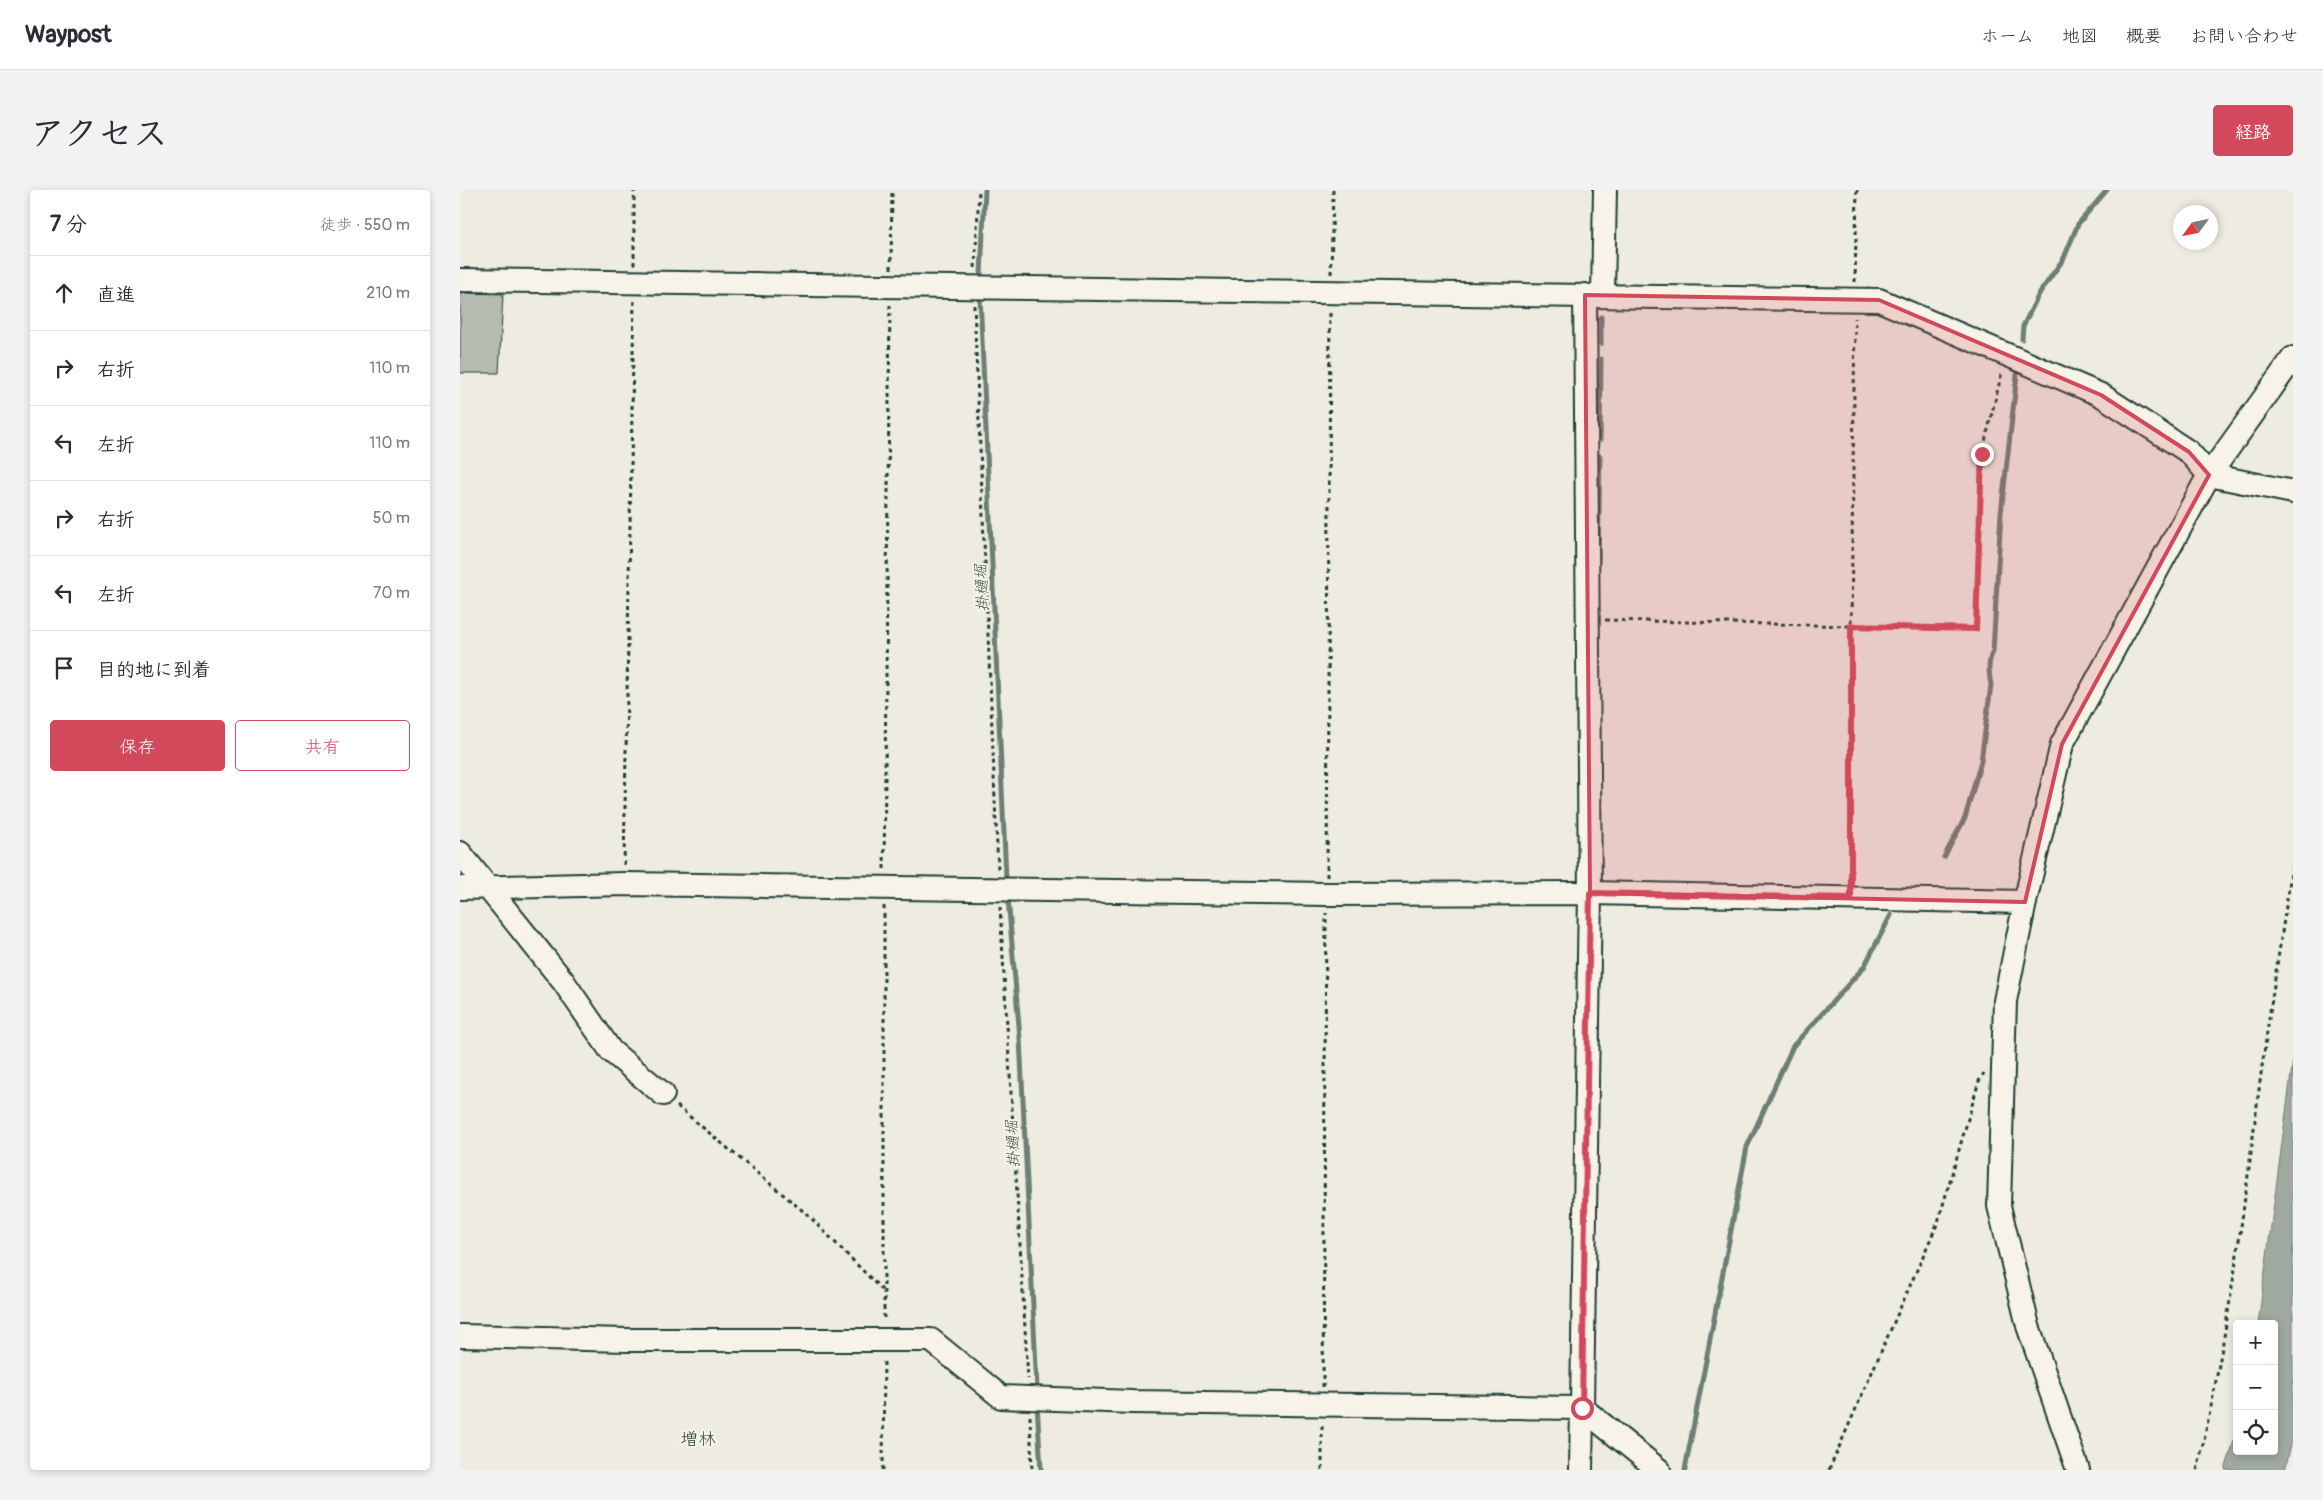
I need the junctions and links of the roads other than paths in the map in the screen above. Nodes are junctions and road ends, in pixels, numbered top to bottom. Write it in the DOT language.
graph roads {
  1 [pos="1604,190"];
  2 [pos="460,280"];
  3 [pos="1594,295"];
  4 [pos="2293,358"];
  5 [pos="2209,474"];
  6 [pos="2293,492"];
  7 [pos="460,853"];
  8 [pos="460,888"];
  9 [pos="488,888"];
  10 [pos="1590,893"];
  11 [pos="2025,902"];
  12 [pos="663,1094"];
  13 [pos="460,1336"];
  14 [pos="1582,1408"];
  15 [pos="1581,1470"];
  16 [pos="1659,1470"];
  17 [pos="2078,1470"];
  1 -- 3 [label="street"];
  2 -- 3 [label="street"];
  3 -- 5 [label="street"];
  3 -- 10 [label="street"];
  4 -- 5 [label="street"];
  5 -- 6 [label="street"];
  5 -- 11 [label="street"];
  7 -- 9 [label="street"];
  8 -- 9 [label="street"];
  9 -- 10 [label="street"];
  9 -- 12 [label="street"];
  10 -- 11 [label="street"];
  10 -- 14 [label="street"];
  11 -- 17 [label="street"];
  13 -- 14 [label="street"];
  14 -- 15 [label="street"];
  14 -- 16 [label="street"];
}
